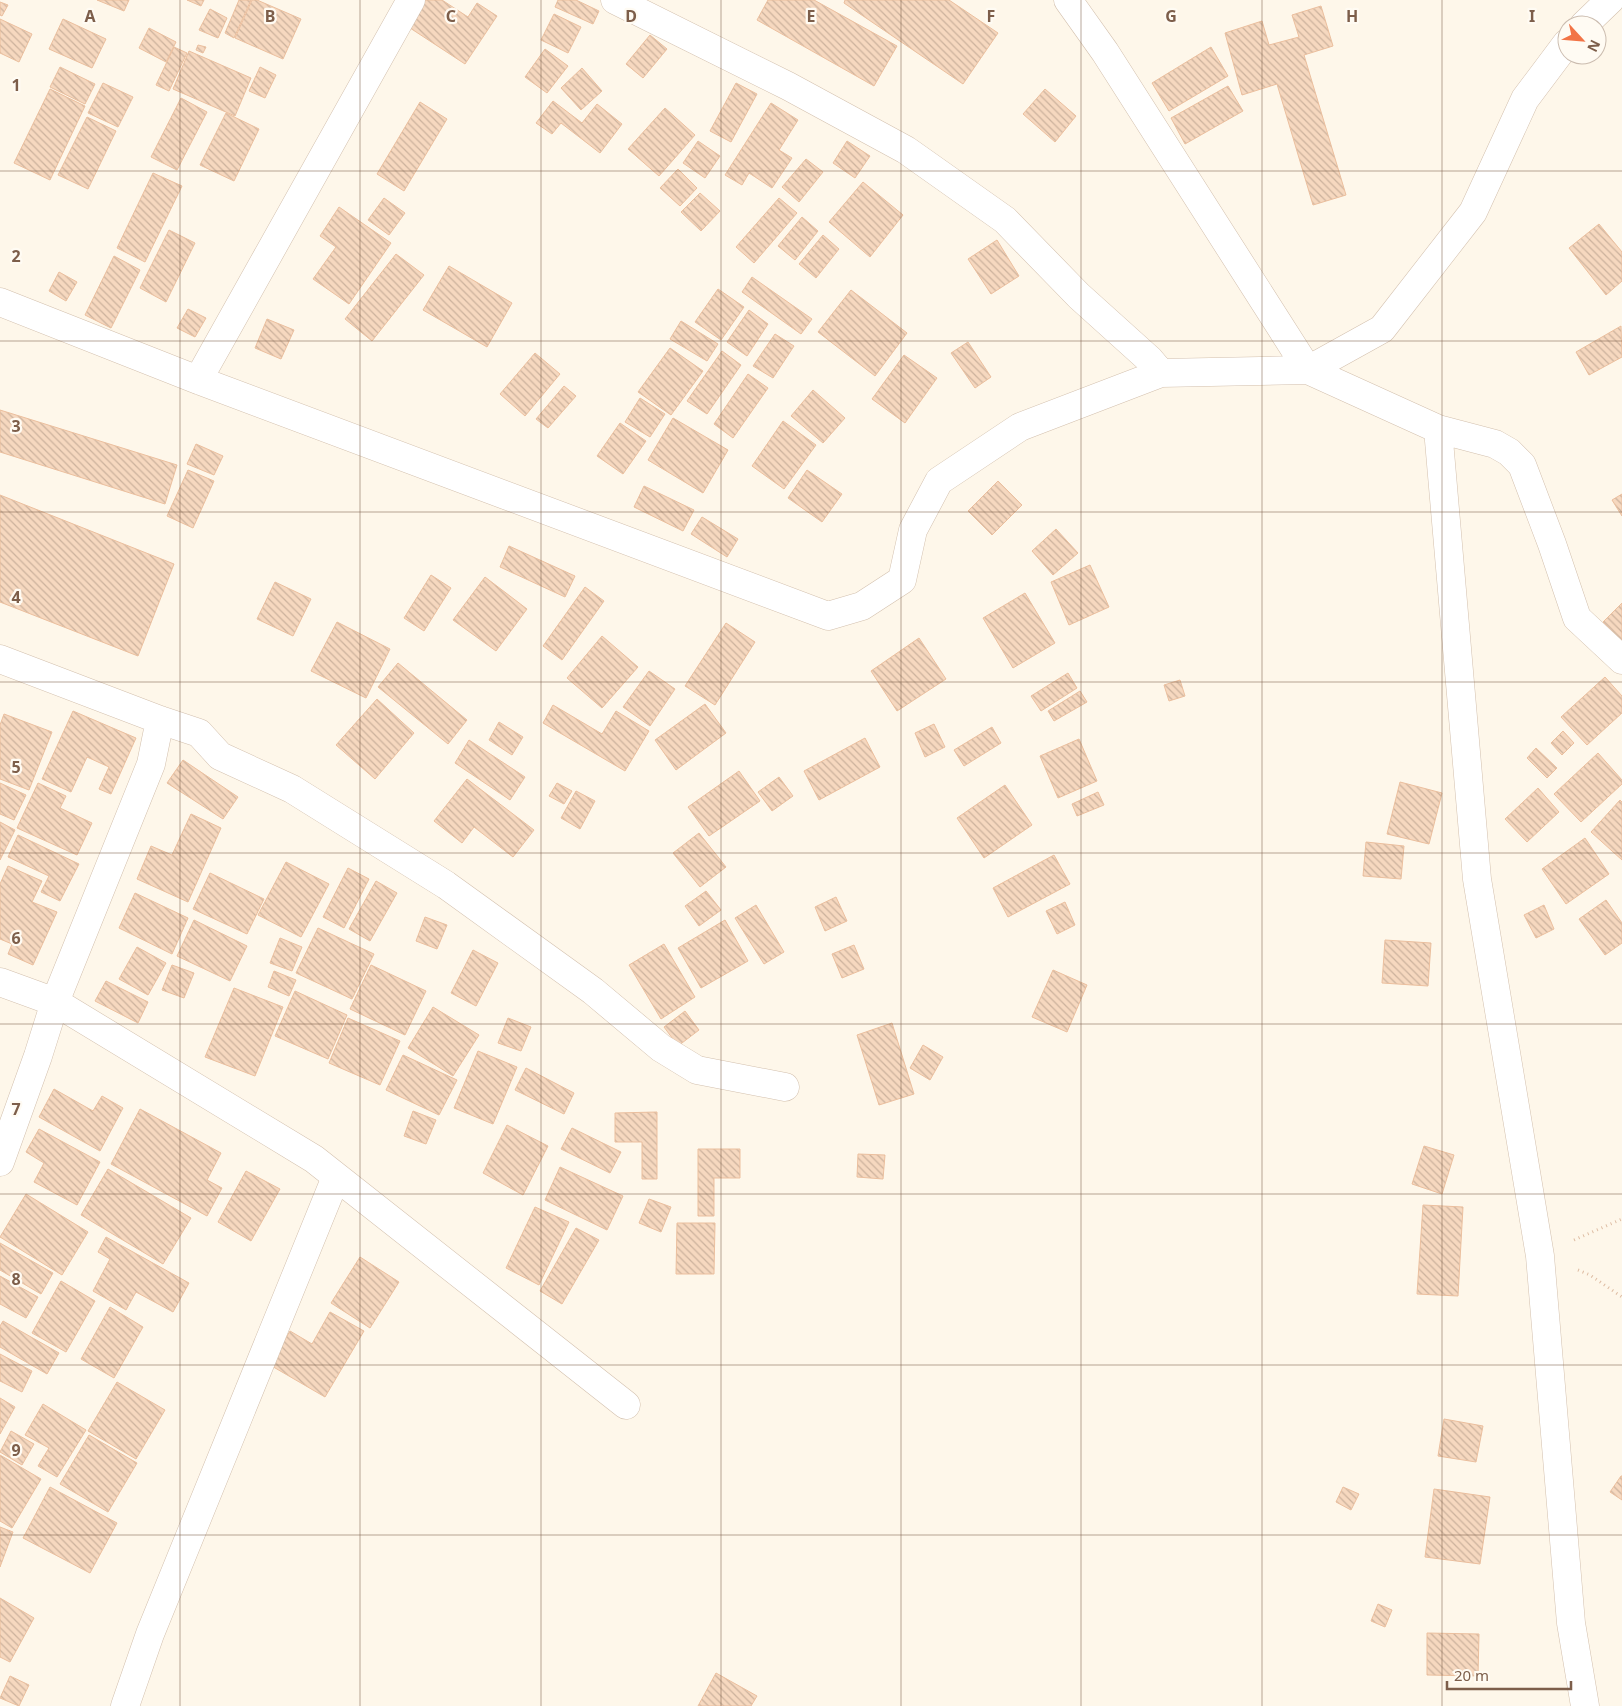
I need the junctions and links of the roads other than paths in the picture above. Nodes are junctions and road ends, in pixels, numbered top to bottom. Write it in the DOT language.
graph roads {
  1 [pos="411,0"];
  2 [pos="615,0"];
  3 [pos="1068,0"];
  4 [pos="1610,0"];
  5 [pos="1594,15"];
  6 [pos="1557,57"];
  7 [pos="0,302"];
  8 [pos="1308,370"];
  9 [pos="1161,373"];
  10 [pos="198,380"];
  11 [pos="1438,429"];
  12 [pos="0,658"];
  13 [pos="1622,660"];
  14 [pos="160,720"];
  15 [pos="0,982"];
  16 [pos="55,1002"];
  17 [pos="785,1087"];
  18 [pos="0,1162"];
  19 [pos="336,1177"];
  20 [pos="626,1405"];
  21 [pos="125,1706"];
  22 [pos="1584,1706"];
  1 -- 10 [label="street"];
  2 -- 9 [label="street"];
  3 -- 8 [label="street"];
  4 -- 5 [label="street"];
  6 -- 8 [label="street"];
  7 -- 10 [label="street"];
  8 -- 9 [label="street"];
  8 -- 11 [label="street"];
  9 -- 10 [label="street"];
  11 -- 13 [label="street"];
  11 -- 22 [label="street"];
  12 -- 14 [label="street"];
  14 -- 16 [label="street"];
  14 -- 17 [label="street"];
  15 -- 16 [label="street"];
  16 -- 18 [label="street"];
  16 -- 19 [label="street"];
  19 -- 20 [label="street"];
  19 -- 21 [label="street"];
}
